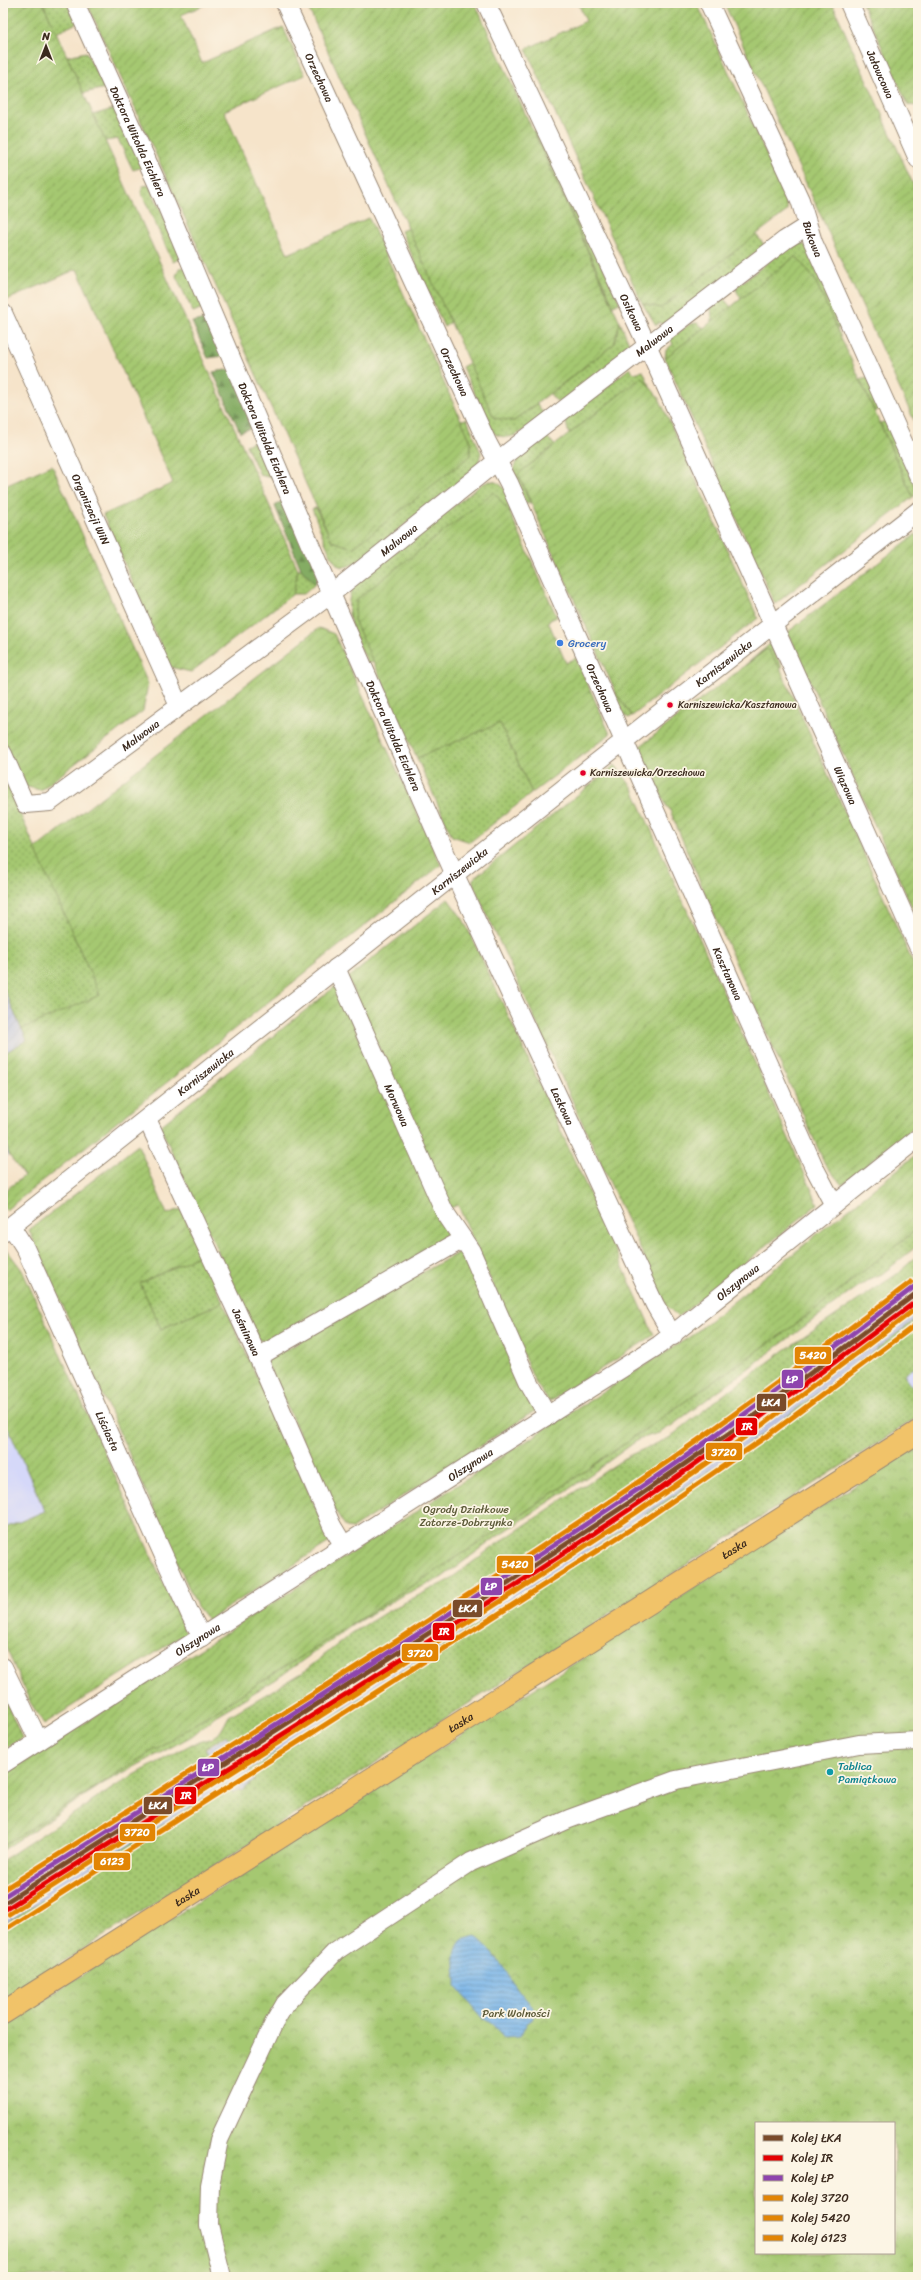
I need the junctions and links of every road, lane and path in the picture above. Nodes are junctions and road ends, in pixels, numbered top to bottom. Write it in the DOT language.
graph roads {
  1 [pos="75,3"];
  2 [pos="285,3"];
  3 [pos="486,3"];
  4 [pos="709,3"];
  5 [pos="849,3"];
  6 [pos="916,149"];
  7 [pos="807,226"];
  8 [pos="3,313"];
  9 [pos="648,347"];
  10 [pos="497,461"];
  11 [pos="918,474"];
  12 [pos="918,511"];
  13 [pos="331,594"];
  14 [pos="773,624"];
  15 [pos="179,706"];
  16 [pos="625,741"];
  17 [pos="3,754"];
  18 [pos="455,874"];
  19 [pos="918,946"];
  20 [pos="336,968"];
  21 [pos="147,1119"];
  22 [pos="918,1138"];
  23 [pos="834,1205"];
  24 [pos="7,1229"];
  25 [pos="463,1239"];
  26 [pos="672,1336"];
  27 [pos="258,1357"];
  28 [pos="548,1416"];
  29 [pos="918,1432"];
  30 [pos="344,1546"];
  31 [pos="202,1637"];
  32 [pos="3,1667"];
  33 [pos="38,1741"];
  34 [pos="918,1741"];
  35 [pos="3,1764"];
  36 [pos="3,2013"];
  37 [pos="222,2277"];
  1 -- 13 [label="street, Doktora Witolda Eichlera"];
  2 -- 10 [label="street, Orzechowa"];
  3 -- 9 [label="street, Osikowa"];
  4 -- 7 [label="street, Bukowa"];
  5 -- 6 [label="street, Jałowcowa"];
  7 -- 9 [label="street, Malwowa"];
  7 -- 11 [label="street, Bukowa"];
  8 -- 15 [label="street, Organizacji WiN"];
  9 -- 10 [label="street, Malwowa"];
  9 -- 14 [label="street, Osikowa"];
  10 -- 13 [label="street, Malwowa"];
  10 -- 16 [label="street, Orzechowa"];
  12 -- 14 [label="street, Karniszewicka"];
  13 -- 15 [label="street, Malwowa"];
  13 -- 18 [label="street, Doktora Witolda Eichlera"];
  14 -- 16 [label="street, Karniszewicka"];
  14 -- 19 [label="street, Wiązowa"];
  15 -- 17 [label="street, Malwowa"];
  16 -- 18 [label="street, Karniszewicka"];
  16 -- 23 [label="street, Kasztanowa"];
  18 -- 20 [label="street, Karniszewicka"];
  18 -- 26 [label="street, Laskowa"];
  20 -- 21 [label="street, Karniszewicka"];
  20 -- 25 [label="street, Morwowa"];
  21 -- 24 [label="street, Karniszewicka"];
  21 -- 27 [label="street, Jaśminowa"];
  22 -- 23 [label="street, Olszynowa"];
  23 -- 26 [label="street, Olszynowa"];
  24 -- 31 [label="street, Liściasta"];
  25 -- 27 [label="street"];
  25 -- 28 [label="street, Morwowa"];
  26 -- 28 [label="street, Olszynowa"];
  27 -- 30 [label="street, Jaśminowa"];
  28 -- 30 [label="street, Olszynowa"];
  29 -- 36 [label="main road, Łaska"];
  30 -- 31 [label="street, Olszynowa"];
  31 -- 33 [label="street, Olszynowa"];
  32 -- 33 [label="street"];
  33 -- 35 [label="street, Olszynowa"];
  34 -- 37 [label="street"];
}
